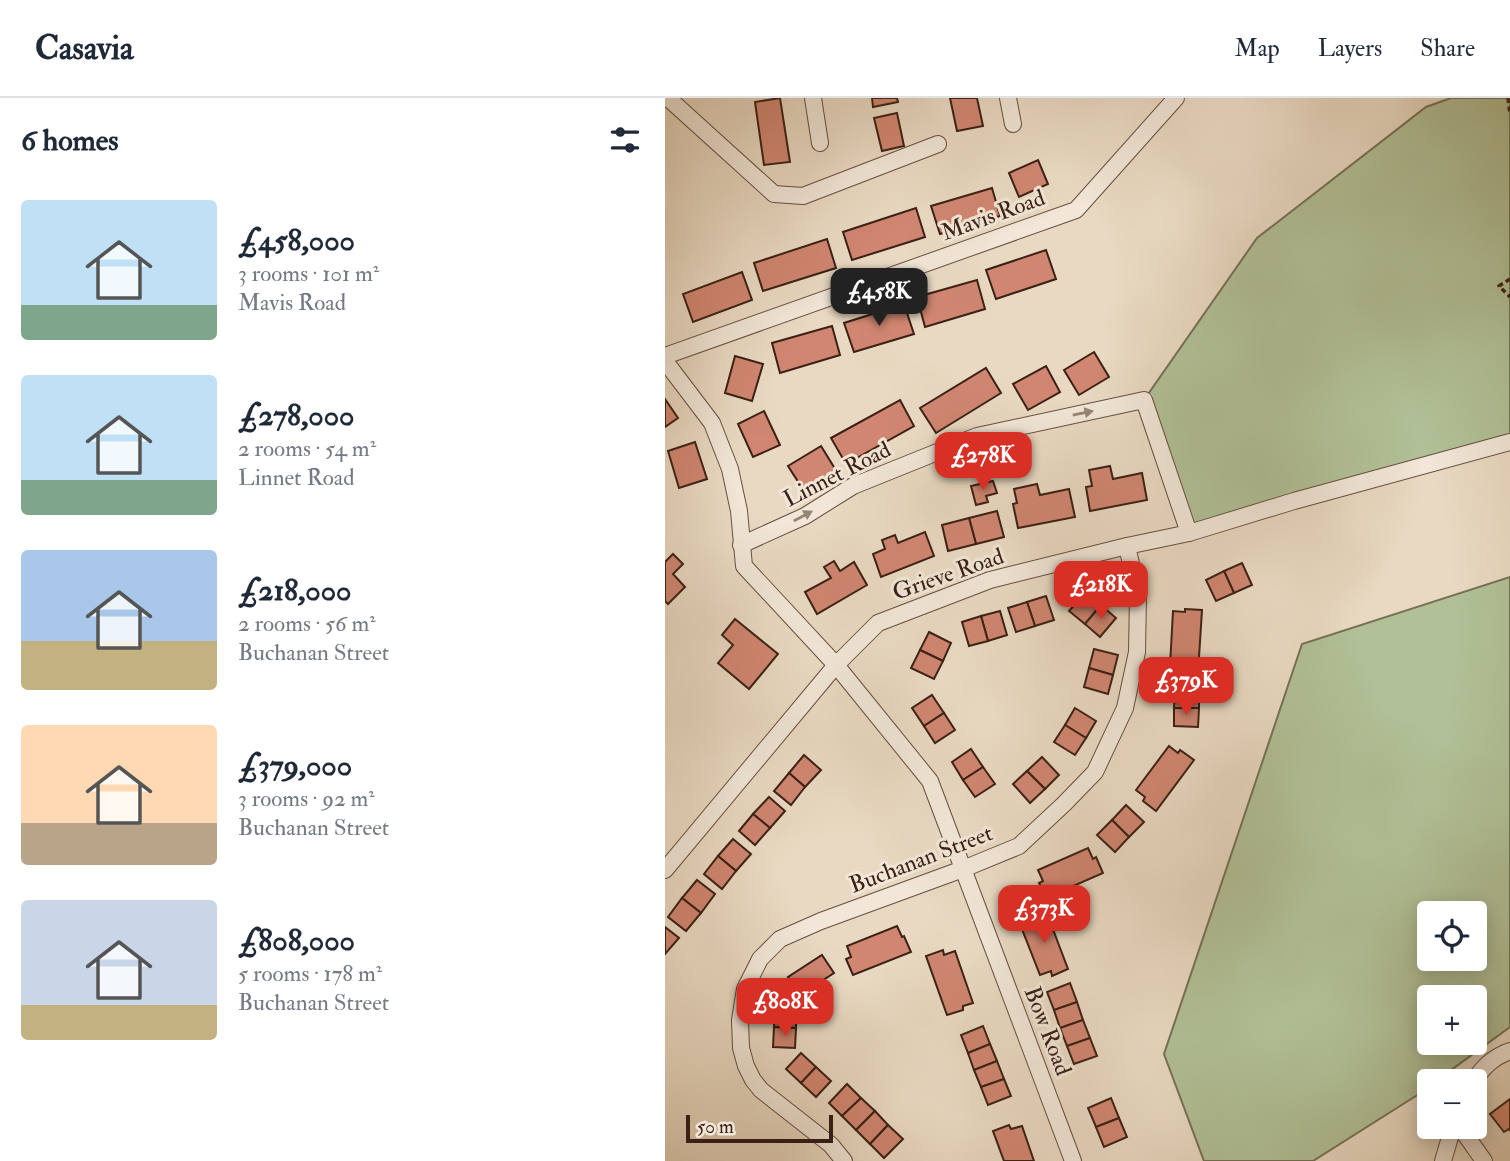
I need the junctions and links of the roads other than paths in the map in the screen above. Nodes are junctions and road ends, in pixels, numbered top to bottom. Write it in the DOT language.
graph roads {
  1 [pos="668,98"];
  2 [pos="813,98"];
  3 [pos="1008,98"];
  4 [pos="1176,98"];
  5 [pos="1013,124"];
  6 [pos="820,143"];
  7 [pos="938,144"];
  8 [pos="665,358"];
  9 [pos="1510,442"];
  10 [pos="1189,533"];
  11 [pos="741,545"];
  12 [pos="1127,546"];
  13 [pos="836,665"];
  14 [pos="963,869"];
  15 [pos="665,870"];
  16 [pos="1510,1051"];
  17 [pos="1482,1069"];
  18 [pos="1449,1139"];
  19 [pos="1468,1139"];
  20 [pos="844,1161"];
  21 [pos="1073,1161"];
  22 [pos="1443,1161"];
  23 [pos="1484,1161"];
  1 -- 7 [label="street"];
  2 -- 6 [label="street"];
  3 -- 5 [label="street"];
  4 -- 8 [label="street, Mavis Road"];
  8 -- 11 [label="street, Bow Road"];
  9 -- 10 [label="street, Grieve Road"];
  11 -- 10 [label="street, Linnet Road, one-way"];
  10 -- 12 [label="street, Grieve Road"];
  11 -- 13 [label="street, Bow Road"];
  12 -- 13 [label="street, Grieve Road"];
  12 -- 14 [label="street, Buchanan Street"];
  13 -- 14 [label="street, Bow Road"];
  13 -- 15 [label="street, Grieve Road"];
  14 -- 20 [label="street, Buchanan Street"];
  14 -- 21 [label="street, Bow Road"];
  16 -- 17 [label="street"];
  18 -- 22 [label="street"];
  19 -- 23 [label="street"];
}
